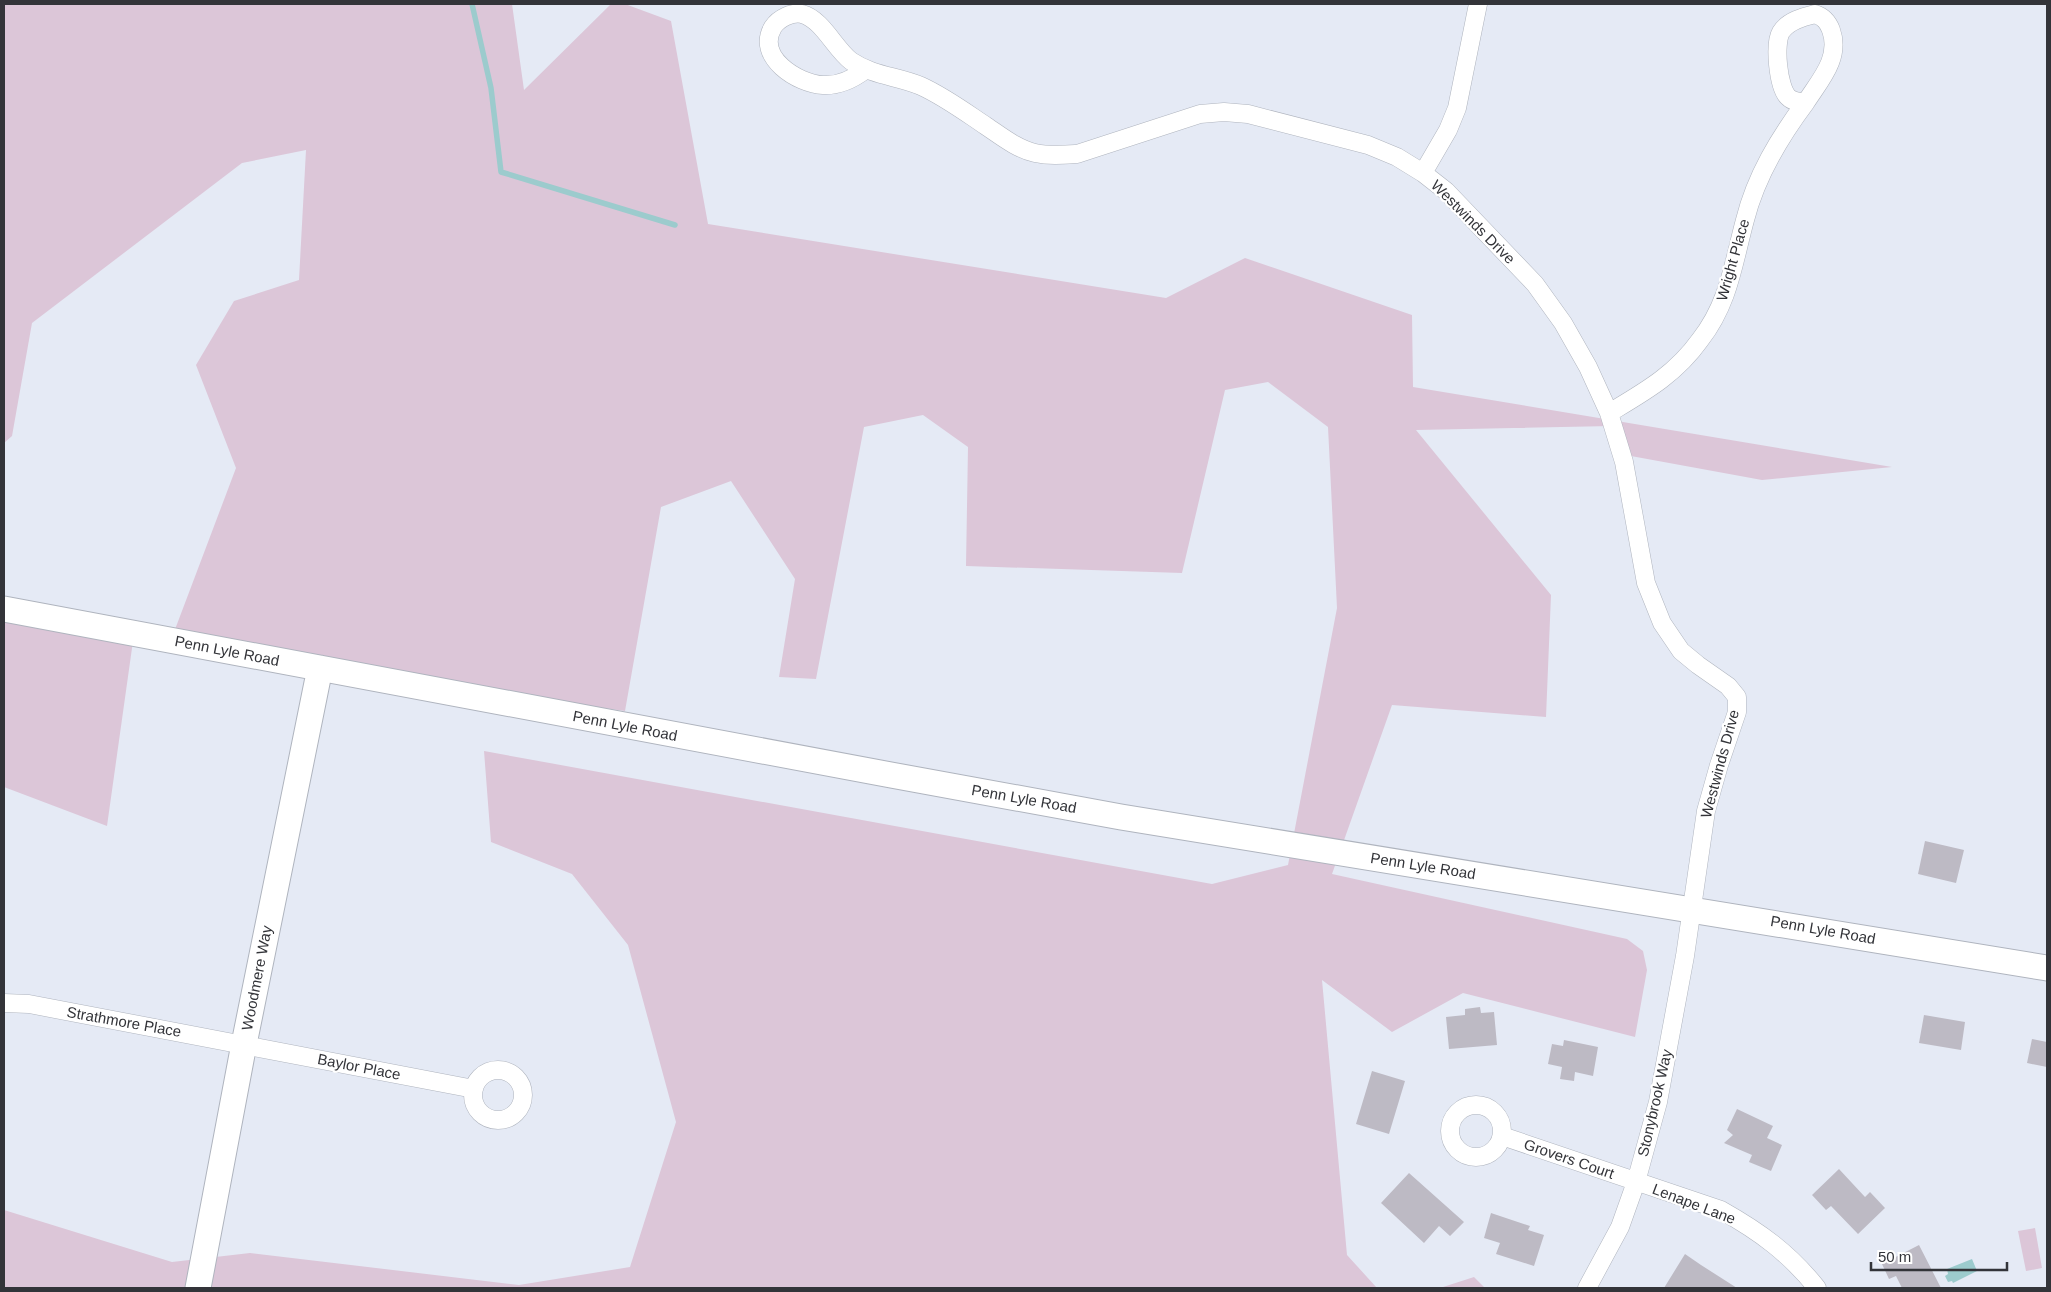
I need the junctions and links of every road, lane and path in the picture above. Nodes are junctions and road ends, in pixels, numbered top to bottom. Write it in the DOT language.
graph roads {
  1 [pos="1478,4"];
  2 [pos="865,70"];
  3 [pos="1806,102"];
  4 [pos="1423,173"];
  5 [pos="1608,413"];
  6 [pos="4,609"];
  7 [pos="320,668"];
  8 [pos="1692,908"];
  9 [pos="2047,968"];
  10 [pos="4,1003"];
  11 [pos="244,1044"];
  12 [pos="474,1089"];
  13 [pos="1502,1136"];
  14 [pos="1636,1182"];
  15 [pos="198,1288"];
  16 [pos="1587,1288"];
  17 [pos="1817,1288"];
  1 -- 4 [label="street"];
  2 -- 2 [label="street"];
  2 -- 4 [label="street, Westwinds Drive"];
  3 -- 3 [label="street, Wright Place"];
  3 -- 5 [label="street, Wright Place"];
  4 -- 5 [label="street, Westwinds Drive"];
  5 -- 8 [label="street, Westwinds Drive"];
  6 -- 7 [label="street, Penn Lyle Road"];
  7 -- 8 [label="street, Penn Lyle Road"];
  7 -- 11 [label="street, Woodmere Way"];
  8 -- 9 [label="street, Penn Lyle Road"];
  8 -- 14 [label="street, Stonybrook Way"];
  10 -- 11 [label="street, Strathmore Place"];
  11 -- 12 [label="street, Baylor Place"];
  11 -- 15 [label="street, Woodmere Way"];
  13 -- 14 [label="street, Grovers Court"];
  14 -- 16 [label="street, Stonybrook Way"];
  14 -- 17 [label="street, Lenape Lane"];
}
